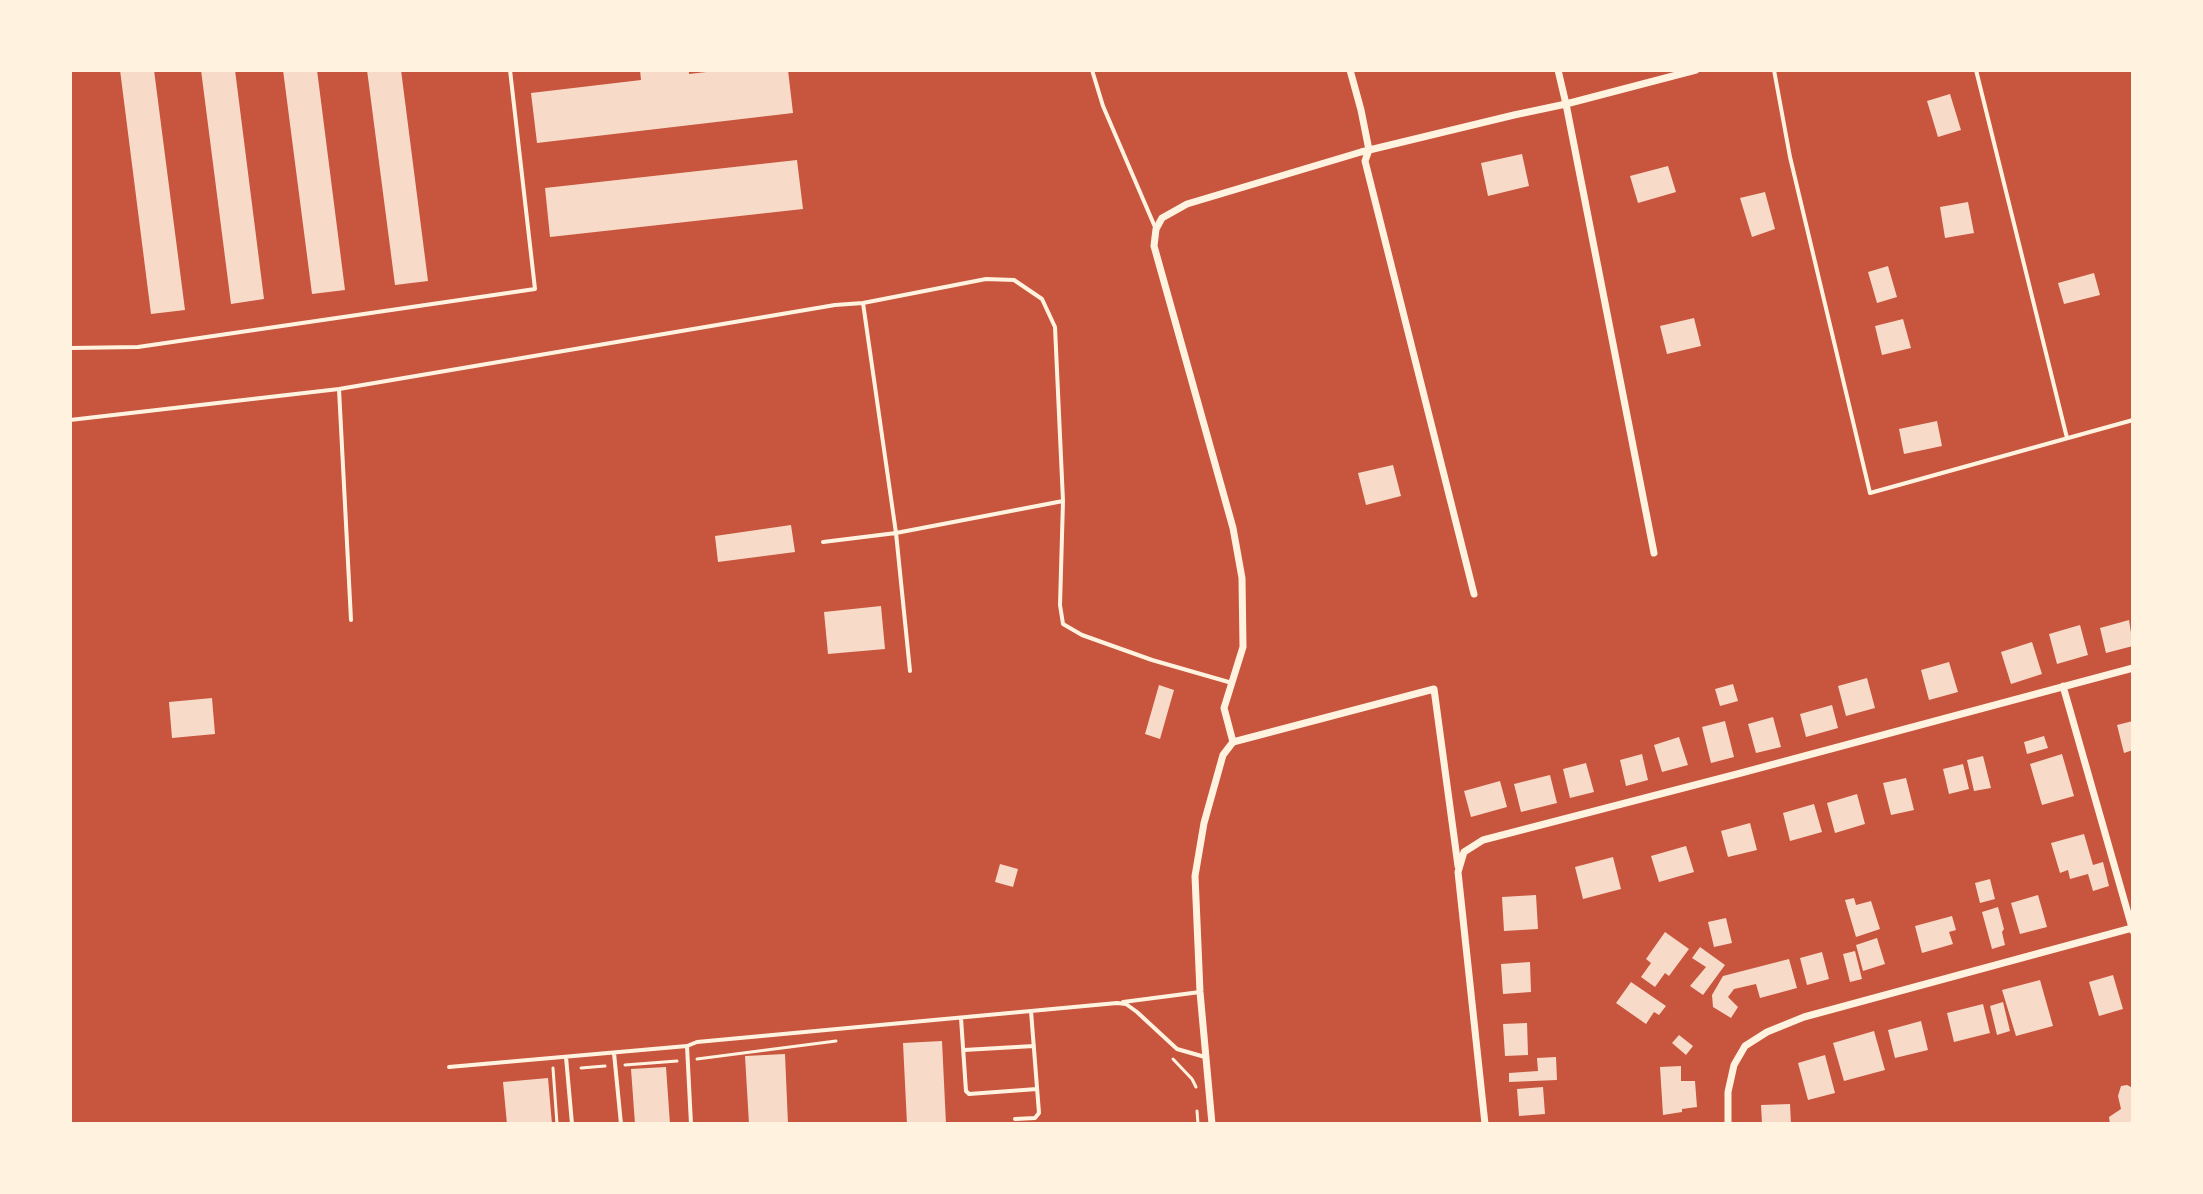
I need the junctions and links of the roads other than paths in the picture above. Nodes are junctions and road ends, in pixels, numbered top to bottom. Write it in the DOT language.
graph roads {
  1 [pos="510,70"];
  2 [pos="1092,70"];
  3 [pos="1350,70"];
  4 [pos="1558,70"];
  5 [pos="1696,70"];
  6 [pos="1774,70"];
  7 [pos="1976,70"];
  8 [pos="1566,104"];
  9 [pos="1369,150"];
  10 [pos="1156,229"];
  11 [pos="863,303"];
  12 [pos="70,348"];
  13 [pos="339,389"];
  14 [pos="70,420"];
  15 [pos="2133,420"];
  16 [pos="2067,438"];
  17 [pos="1063,501"];
  18 [pos="896,533"];
  19 [pos="823,542"];
  20 [pos="1654,553"];
  21 [pos="1474,594"];
  22 [pos="351,620"];
  23 [pos="2133,668"];
  24 [pos="910,671"];
  25 [pos="1232,683"];
  26 [pos="2063,686"];
  27 [pos="1233,742"];
  28 [pos="1458,872"];
  29 [pos="2132,930"];
  30 [pos="1200,992"];
  31 [pos="1117,1003"];
  32 [pos="1031,1011"];
  33 [pos="961,1017"];
  34 [pos="687,1046"];
  35 [pos="1034,1046"];
  36 [pos="963,1050"];
  37 [pos="614,1053"];
  38 [pos="566,1057"];
  39 [pos="1205,1057"];
  40 [pos="449,1067"];
  41 [pos="1037,1089"];
  42 [pos="1015,1119"];
  43 [pos="572,1124"];
  44 [pos="621,1124"];
  45 [pos="691,1124"];
  46 [pos="1212,1124"];
  47 [pos="1485,1124"];
  48 [pos="1728,1124"];
  1 -- 12 [label="lane"];
  2 -- 10 [label="lane"];
  3 -- 9 [label="street"];
  4 -- 8 [label="street"];
  5 -- 8 [label="street"];
  6 -- 16 [label="lane"];
  7 -- 16 [label="lane"];
  8 -- 9 [label="street"];
  8 -- 20 [label="street"];
  9 -- 10 [label="street"];
  9 -- 21 [label="street"];
  10 -- 25 [label="street"];
  11 -- 13 [label="lane"];
  11 -- 17 [label="lane"];
  11 -- 18 [label="lane"];
  13 -- 14 [label="lane"];
  13 -- 22 [label="lane"];
  15 -- 16 [label="lane"];
  17 -- 18 [label="lane"];
  17 -- 25 [label="lane"];
  18 -- 19 [label="lane"];
  18 -- 24 [label="lane"];
  23 -- 26 [label="street"];
  25 -- 27 [label="street"];
  26 -- 28 [label="street"];
  26 -- 29 [label="street"];
  27 -- 28 [label="street"];
  27 -- 30 [label="street"];
  28 -- 47 [label="street"];
  29 -- 48 [label="street"];
  30 -- 31 [label="lane"];
  30 -- 39 [label="street"];
  31 -- 32 [label="lane"];
  31 -- 39 [label="lane"];
  32 -- 33 [label="lane"];
  32 -- 35 [label="lane"];
  33 -- 34 [label="lane"];
  33 -- 36 [label="lane"];
  34 -- 37 [label="lane"];
  34 -- 45 [label="lane"];
  35 -- 36 [label="lane"];
  35 -- 41 [label="lane"];
  36 -- 41 [label="lane"];
  37 -- 38 [label="lane"];
  37 -- 44 [label="lane"];
  38 -- 40 [label="lane"];
  38 -- 43 [label="lane"];
  39 -- 46 [label="street"];
  41 -- 42 [label="lane"];
}
